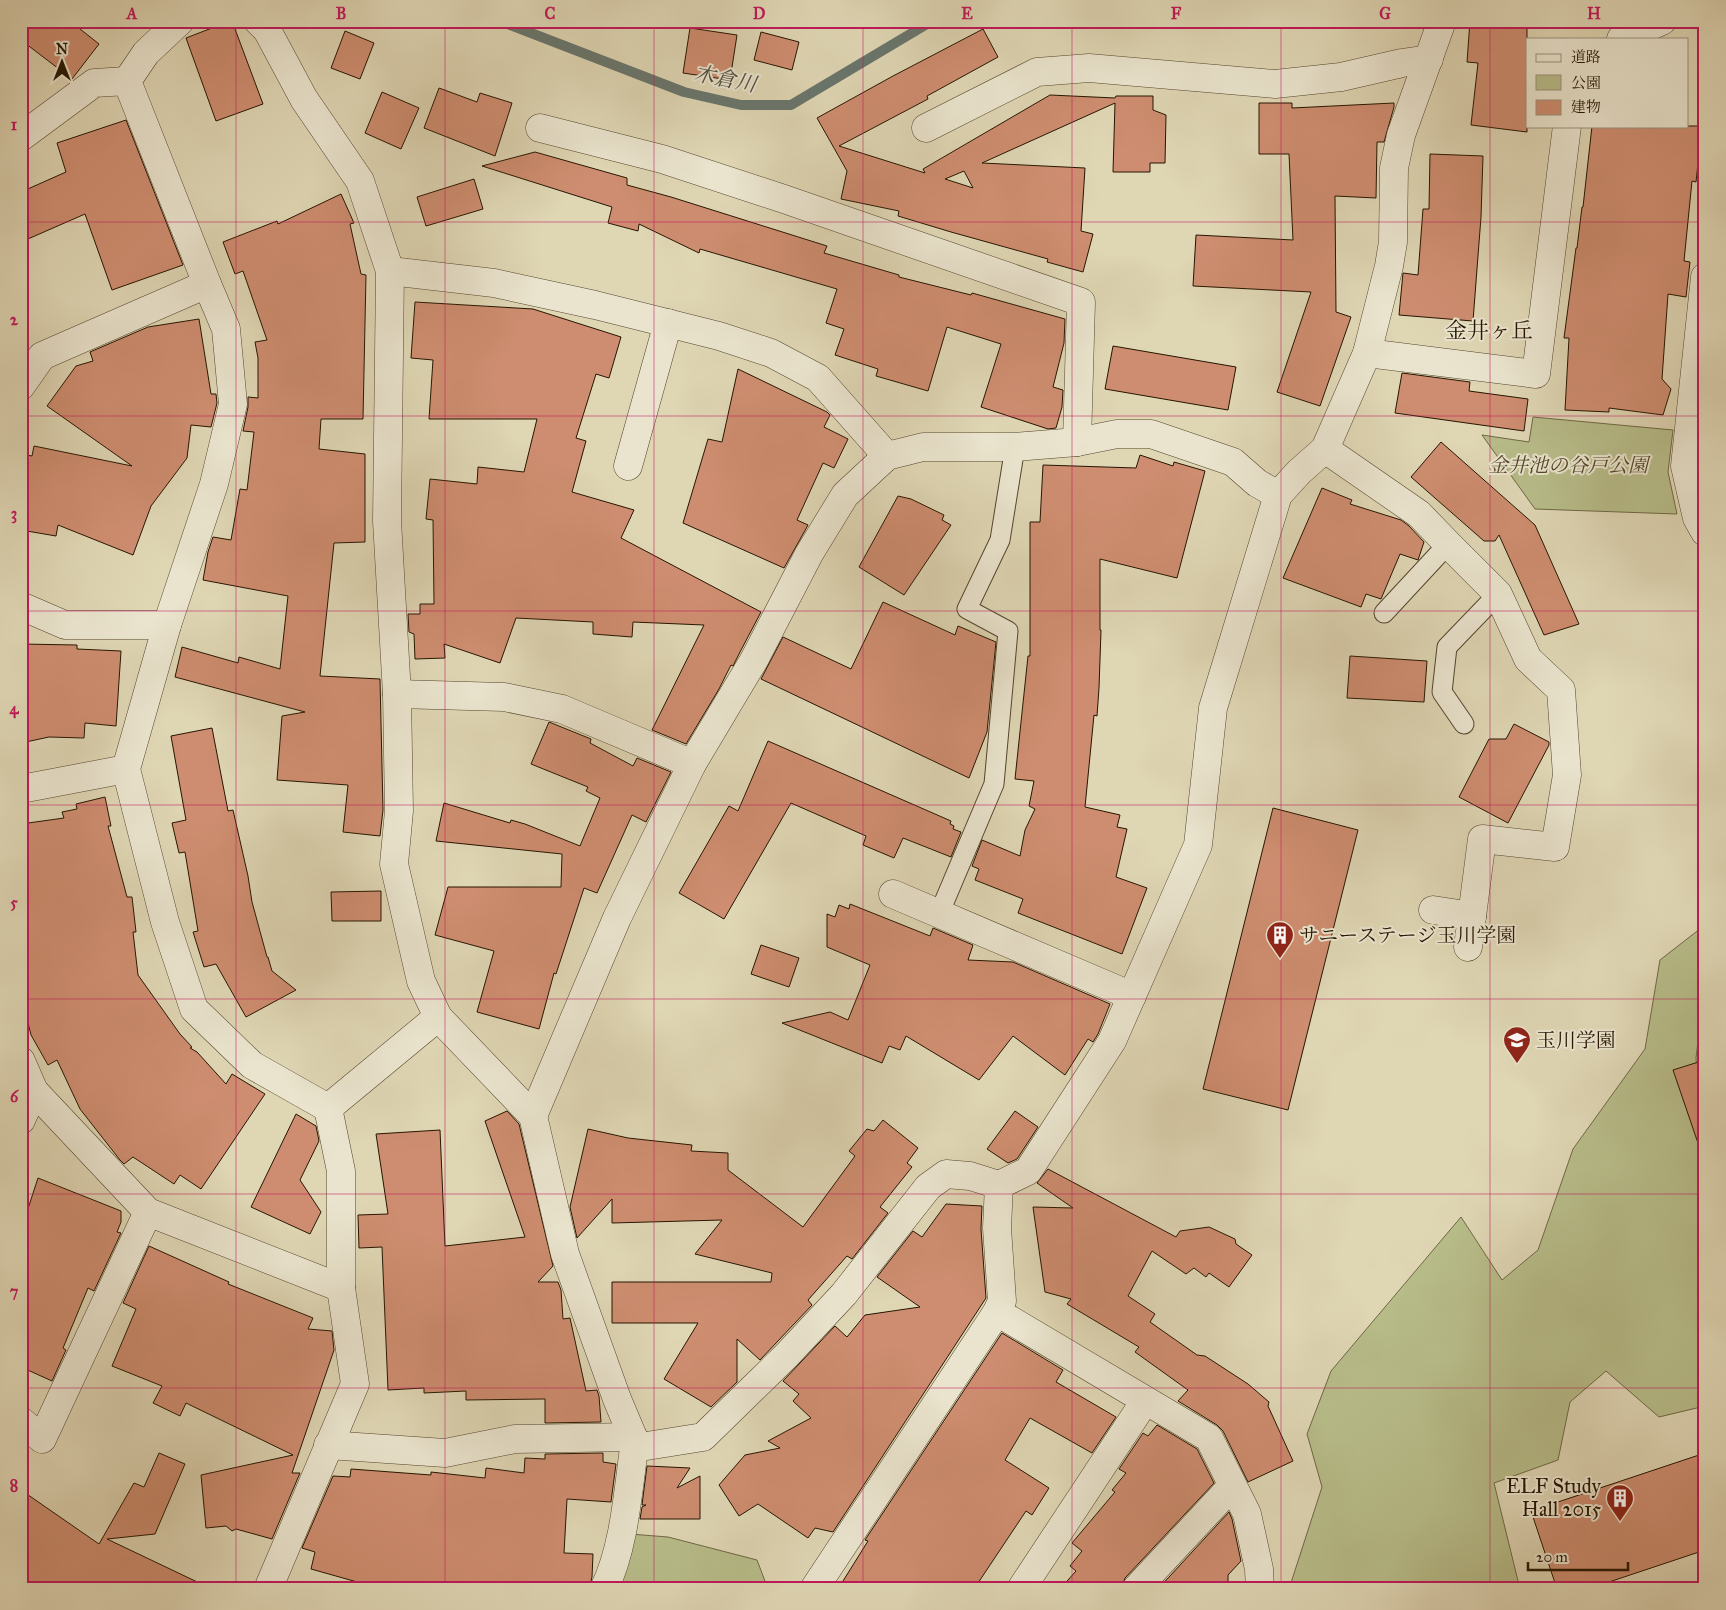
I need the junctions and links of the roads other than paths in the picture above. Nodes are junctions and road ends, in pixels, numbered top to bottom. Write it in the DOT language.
graph roads {
  1 [pos="180,21"];
  2 [pos="258,21"];
  3 [pos="1442,21"];
  4 [pos="1662,21"];
  5 [pos="1623,38"];
  6 [pos="1429,59"];
  7 [pos="128,81"];
  8 [pos="540,128"];
  9 [pos="926,128"];
  10 [pos="1567,128"];
  11 [pos="21,137"];
  12 [pos="390,271"];
  13 [pos="1705,277"];
  14 [pos="206,284"];
  15 [pos="668,323"];
  16 [pos="1367,354"];
  17 [pos="21,386"];
  18 [pos="1077,442"];
  19 [pos="1015,448"];
  20 [pos="1325,449"];
  21 [pos="887,456"];
  22 [pos="628,466"];
  23 [pos="1278,495"];
  24 [pos="1705,532"];
  25 [pos="1448,544"];
  26 [pos="1498,594"];
  27 [pos="21,606"];
  28 [pos="1384,613"];
  29 [pos="167,625"];
  30 [pos="397,694"];
  31 [pos="1464,724"];
  32 [pos="692,764"];
  33 [pos="126,769"];
  34 [pos="21,790"];
  35 [pos="893,894"];
  36 [pos="1433,910"];
  37 [pos="939,914"];
  38 [pos="1472,916"];
  39 [pos="1468,947"];
  40 [pos="1132,996"];
  41 [pos="438,1017"];
  42 [pos="21,1061"];
  43 [pos="34,1091"];
  44 [pos="328,1108"];
  45 [pos="533,1116"];
  46 [pos="21,1120"];
  47 [pos="999,1185"];
  48 [pos="148,1212"];
  49 [pos="340,1288"];
  50 [pos="997,1312"];
  51 [pos="1145,1401"];
  52 [pos="21,1421"];
  53 [pos="633,1442"];
  54 [pos="328,1445"];
  55 [pos="1232,1486"];
  56 [pos="268,1589"];
  57 [pos="604,1589"];
  58 [pos="814,1589"];
  59 [pos="1021,1589"];
  60 [pos="1136,1589"];
  61 [pos="1260,1589"];
  1 -- 7 [label="street"];
  2 -- 12 [label="street"];
  3 -- 6 [label="street"];
  4 -- 5 [label="street"];
  6 -- 9 [label="street"];
  6 -- 16 [label="street"];
  7 -- 11 [label="street"];
  7 -- 14 [label="street"];
  8 -- 18 [label="street"];
  10 -- 16 [label="street"];
  12 -- 15 [label="street"];
  12 -- 30 [label="street"];
  13 -- 24 [label="street"];
  14 -- 17 [label="street"];
  14 -- 29 [label="street"];
  15 -- 21 [label="street"];
  15 -- 22 [label="street"];
  16 -- 20 [label="street"];
  18 -- 19 [label="street"];
  18 -- 23 [label="street"];
  19 -- 21 [label="street"];
  19 -- 37 [label="lane"];
  20 -- 23 [label="street"];
  20 -- 25 [label="street"];
  21 -- 32 [label="street"];
  23 -- 40 [label="street"];
  25 -- 26 [label="street"];
  25 -- 28 [label="lane"];
  26 -- 31 [label="lane"];
  26 -- 38 [label="street"];
  27 -- 29 [label="street"];
  29 -- 33 [label="street"];
  30 -- 32 [label="street"];
  30 -- 41 [label="street"];
  32 -- 45 [label="street"];
  33 -- 34 [label="street"];
  33 -- 44 [label="street"];
  35 -- 37 [label="street"];
  36 -- 38 [label="street"];
  37 -- 40 [label="street"];
  38 -- 39 [label="street"];
  40 -- 47 [label="street"];
  41 -- 44 [label="street"];
  41 -- 45 [label="street"];
  42 -- 43 [label="street"];
  43 -- 46 [label="street"];
  43 -- 48 [label="street"];
  44 -- 49 [label="street"];
  45 -- 53 [label="street"];
  47 -- 50 [label="street"];
  47 -- 53 [label="street"];
  48 -- 49 [label="street"];
  48 -- 52 [label="street"];
  49 -- 54 [label="street"];
  50 -- 51 [label="street"];
  50 -- 58 [label="street"];
  51 -- 55 [label="street"];
  51 -- 59 [label="street"];
  53 -- 54 [label="street"];
  53 -- 57 [label="street"];
  54 -- 56 [label="street"];
  55 -- 60 [label="street"];
  55 -- 61 [label="street"];
}
